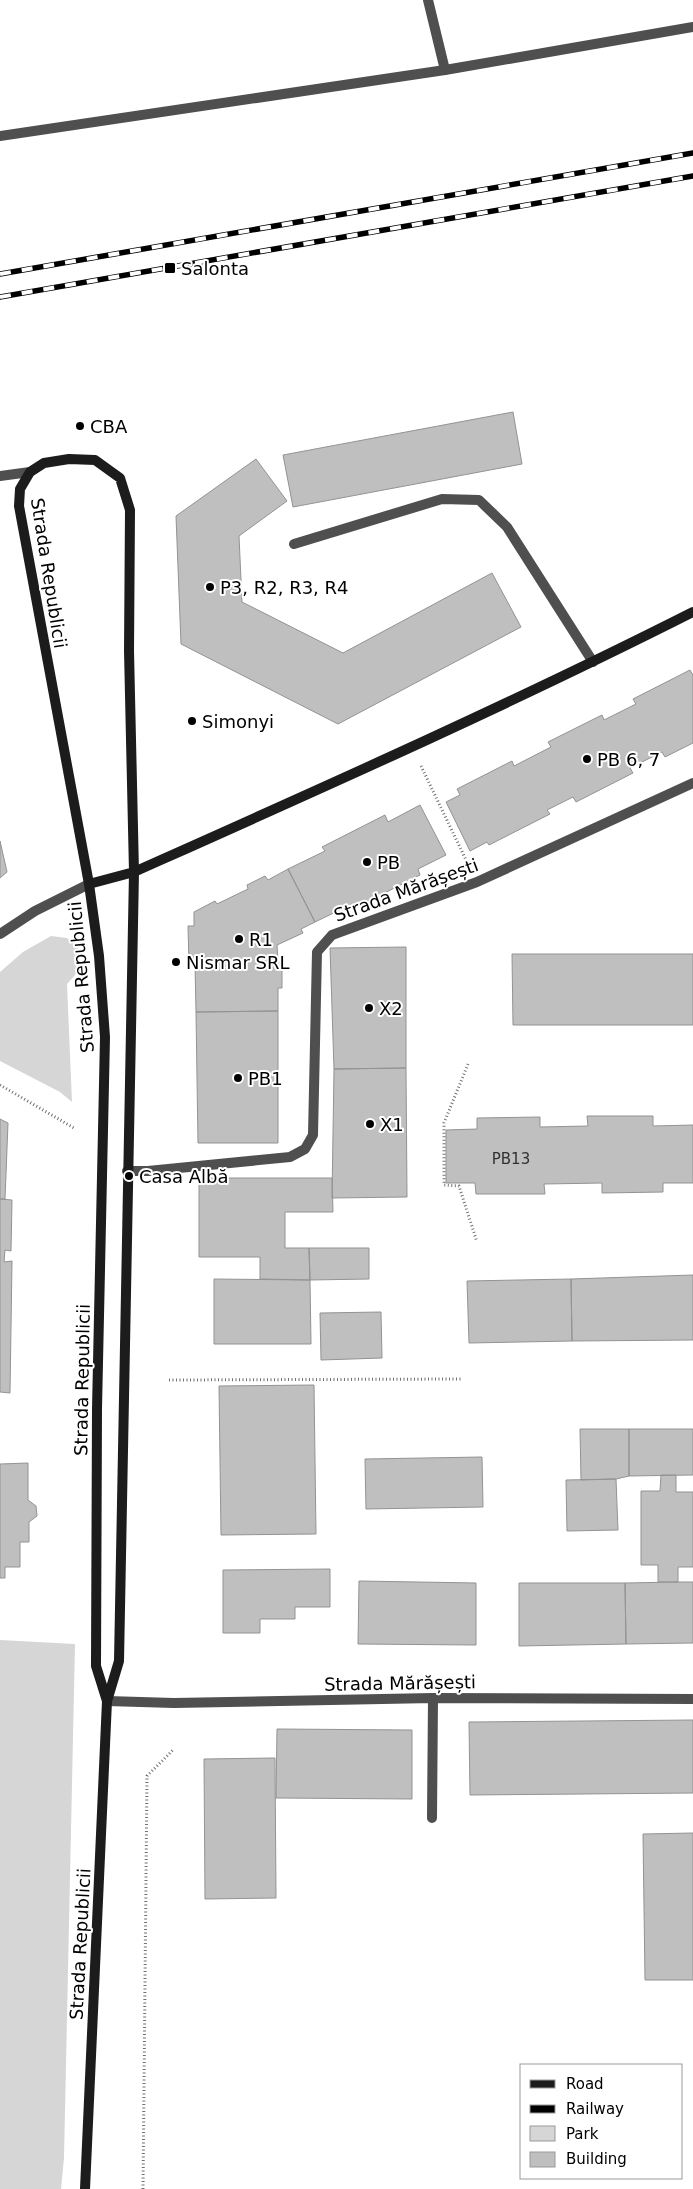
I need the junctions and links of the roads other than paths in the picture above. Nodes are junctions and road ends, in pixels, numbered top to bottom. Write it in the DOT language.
graph roads {
  1 [pos="428,0"];
  2 [pos="693,27"];
  3 [pos="445,70"];
  4 [pos="0,136"];
  5 [pos="30,472"];
  6 [pos="0,476"];
  7 [pos="294,544"];
  8 [pos="693,612"];
  9 [pos="593,662"];
  10 [pos="693,783"];
  11 [pos="134,872"];
  12 [pos="89,884"];
  13 [pos="0,934"];
  14 [pos="127,1171"];
  15 [pos="433,1698"];
  16 [pos="693,1699"];
  17 [pos="107,1701"];
  18 [pos="432,1818"];
  19 [pos="85,2189"];
  1 -- 3 [label="street"];
  2 -- 3 [label="street"];
  3 -- 4 [label="street"];
  5 -- 6 [label="street"];
  5 -- 11 [label="street, Strada Republicii"];
  5 -- 12 [label="street, Strada Republicii"];
  7 -- 9 [label="street"];
  8 -- 9 [label="street"];
  9 -- 11 [label="street"];
  10 -- 14 [label="street, Strada Mărășești"];
  11 -- 12 [label="street"];
  11 -- 14 [label="street, Strada Republicii"];
  12 -- 13 [label="street"];
  12 -- 17 [label="street, Strada Republicii"];
  14 -- 17 [label="street, Strada Republicii"];
  15 -- 16 [label="street, Strada Mărășești"];
  15 -- 17 [label="street, Strada Mărășești"];
  15 -- 18 [label="street"];
  17 -- 19 [label="street, Strada Republicii"];
}
